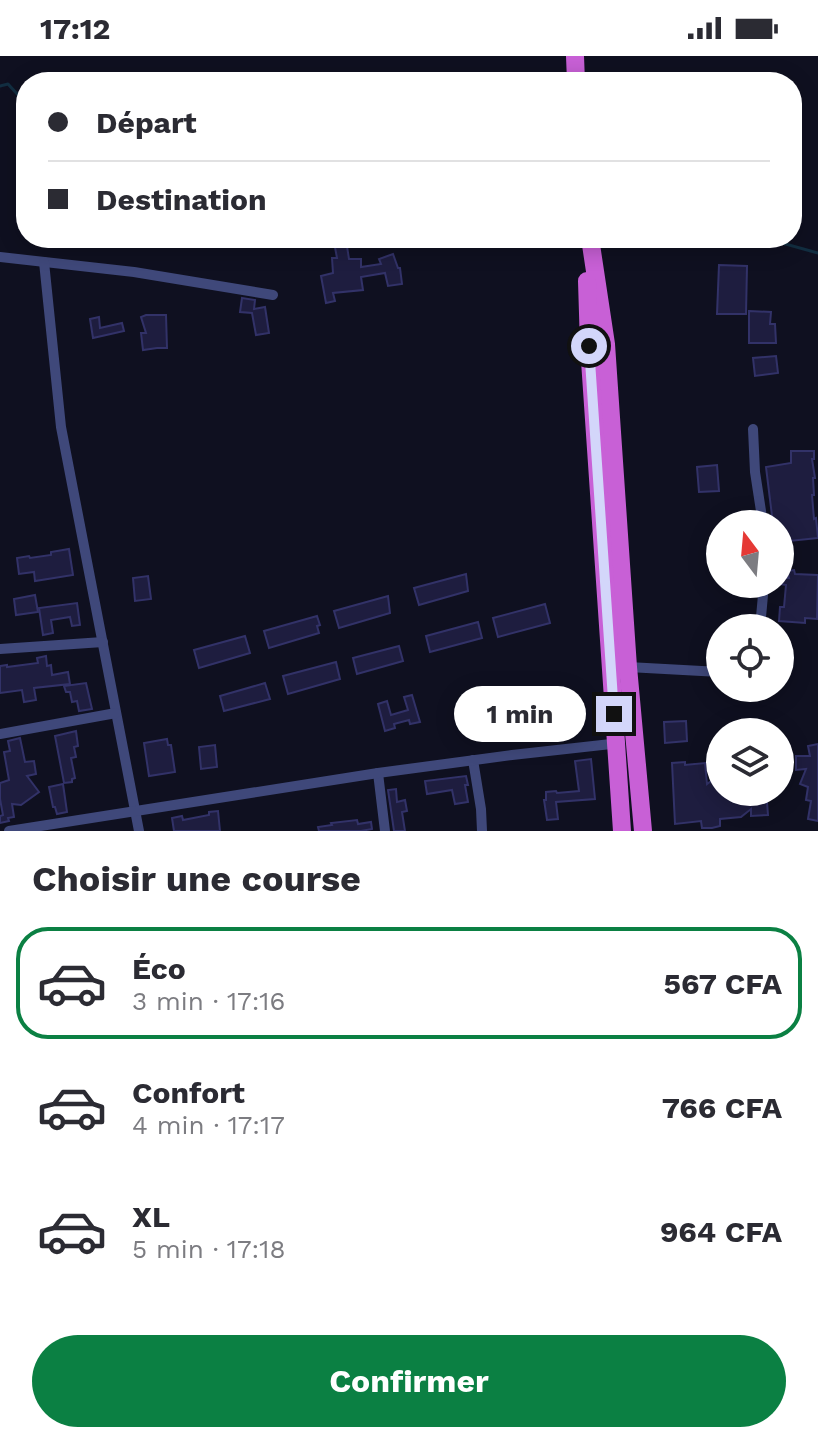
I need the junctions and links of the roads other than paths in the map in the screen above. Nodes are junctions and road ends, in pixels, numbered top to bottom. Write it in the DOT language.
graph roads {
  1 [pos="588,248"];
  2 [pos="590,248"];
  3 [pos="0,257"];
  4 [pos="44,262"];
  5 [pos="273,295"];
  6 [pos="753,429"];
  7 [pos="761,510"];
  8 [pos="103,642"];
  9 [pos="0,649"];
  10 [pos="628,667"];
  11 [pos="706,671"];
  12 [pos="116,713"];
  13 [pos="0,734"];
  14 [pos="635,742"];
  15 [pos="615,743"];
  16 [pos="473,760"];
  17 [pos="378,773"];
  18 [pos="135,811"];
  19 [pos="9,831"];
  20 [pos="139,831"];
  21 [pos="385,831"];
  22 [pos="482,831"];
  23 [pos="622,831"];
  24 [pos="643,831"];
  1 -- 15 [label="highway"];
  2 -- 10 [label="highway"];
  3 -- 4 [label="street"];
  4 -- 5 [label="street"];
  4 -- 8 [label="street"];
  6 -- 7 [label="street"];
  8 -- 9 [label="street"];
  8 -- 12 [label="street"];
  10 -- 11 [label="street"];
  10 -- 14 [label="highway"];
  12 -- 13 [label="street"];
  12 -- 18 [label="street"];
  14 -- 15 [label="street"];
  14 -- 24 [label="highway"];
  15 -- 16 [label="street"];
  15 -- 23 [label="highway"];
  16 -- 17 [label="street"];
  16 -- 22 [label="street"];
  17 -- 18 [label="street"];
  17 -- 21 [label="street"];
  18 -- 19 [label="street"];
  18 -- 20 [label="street"];
}
